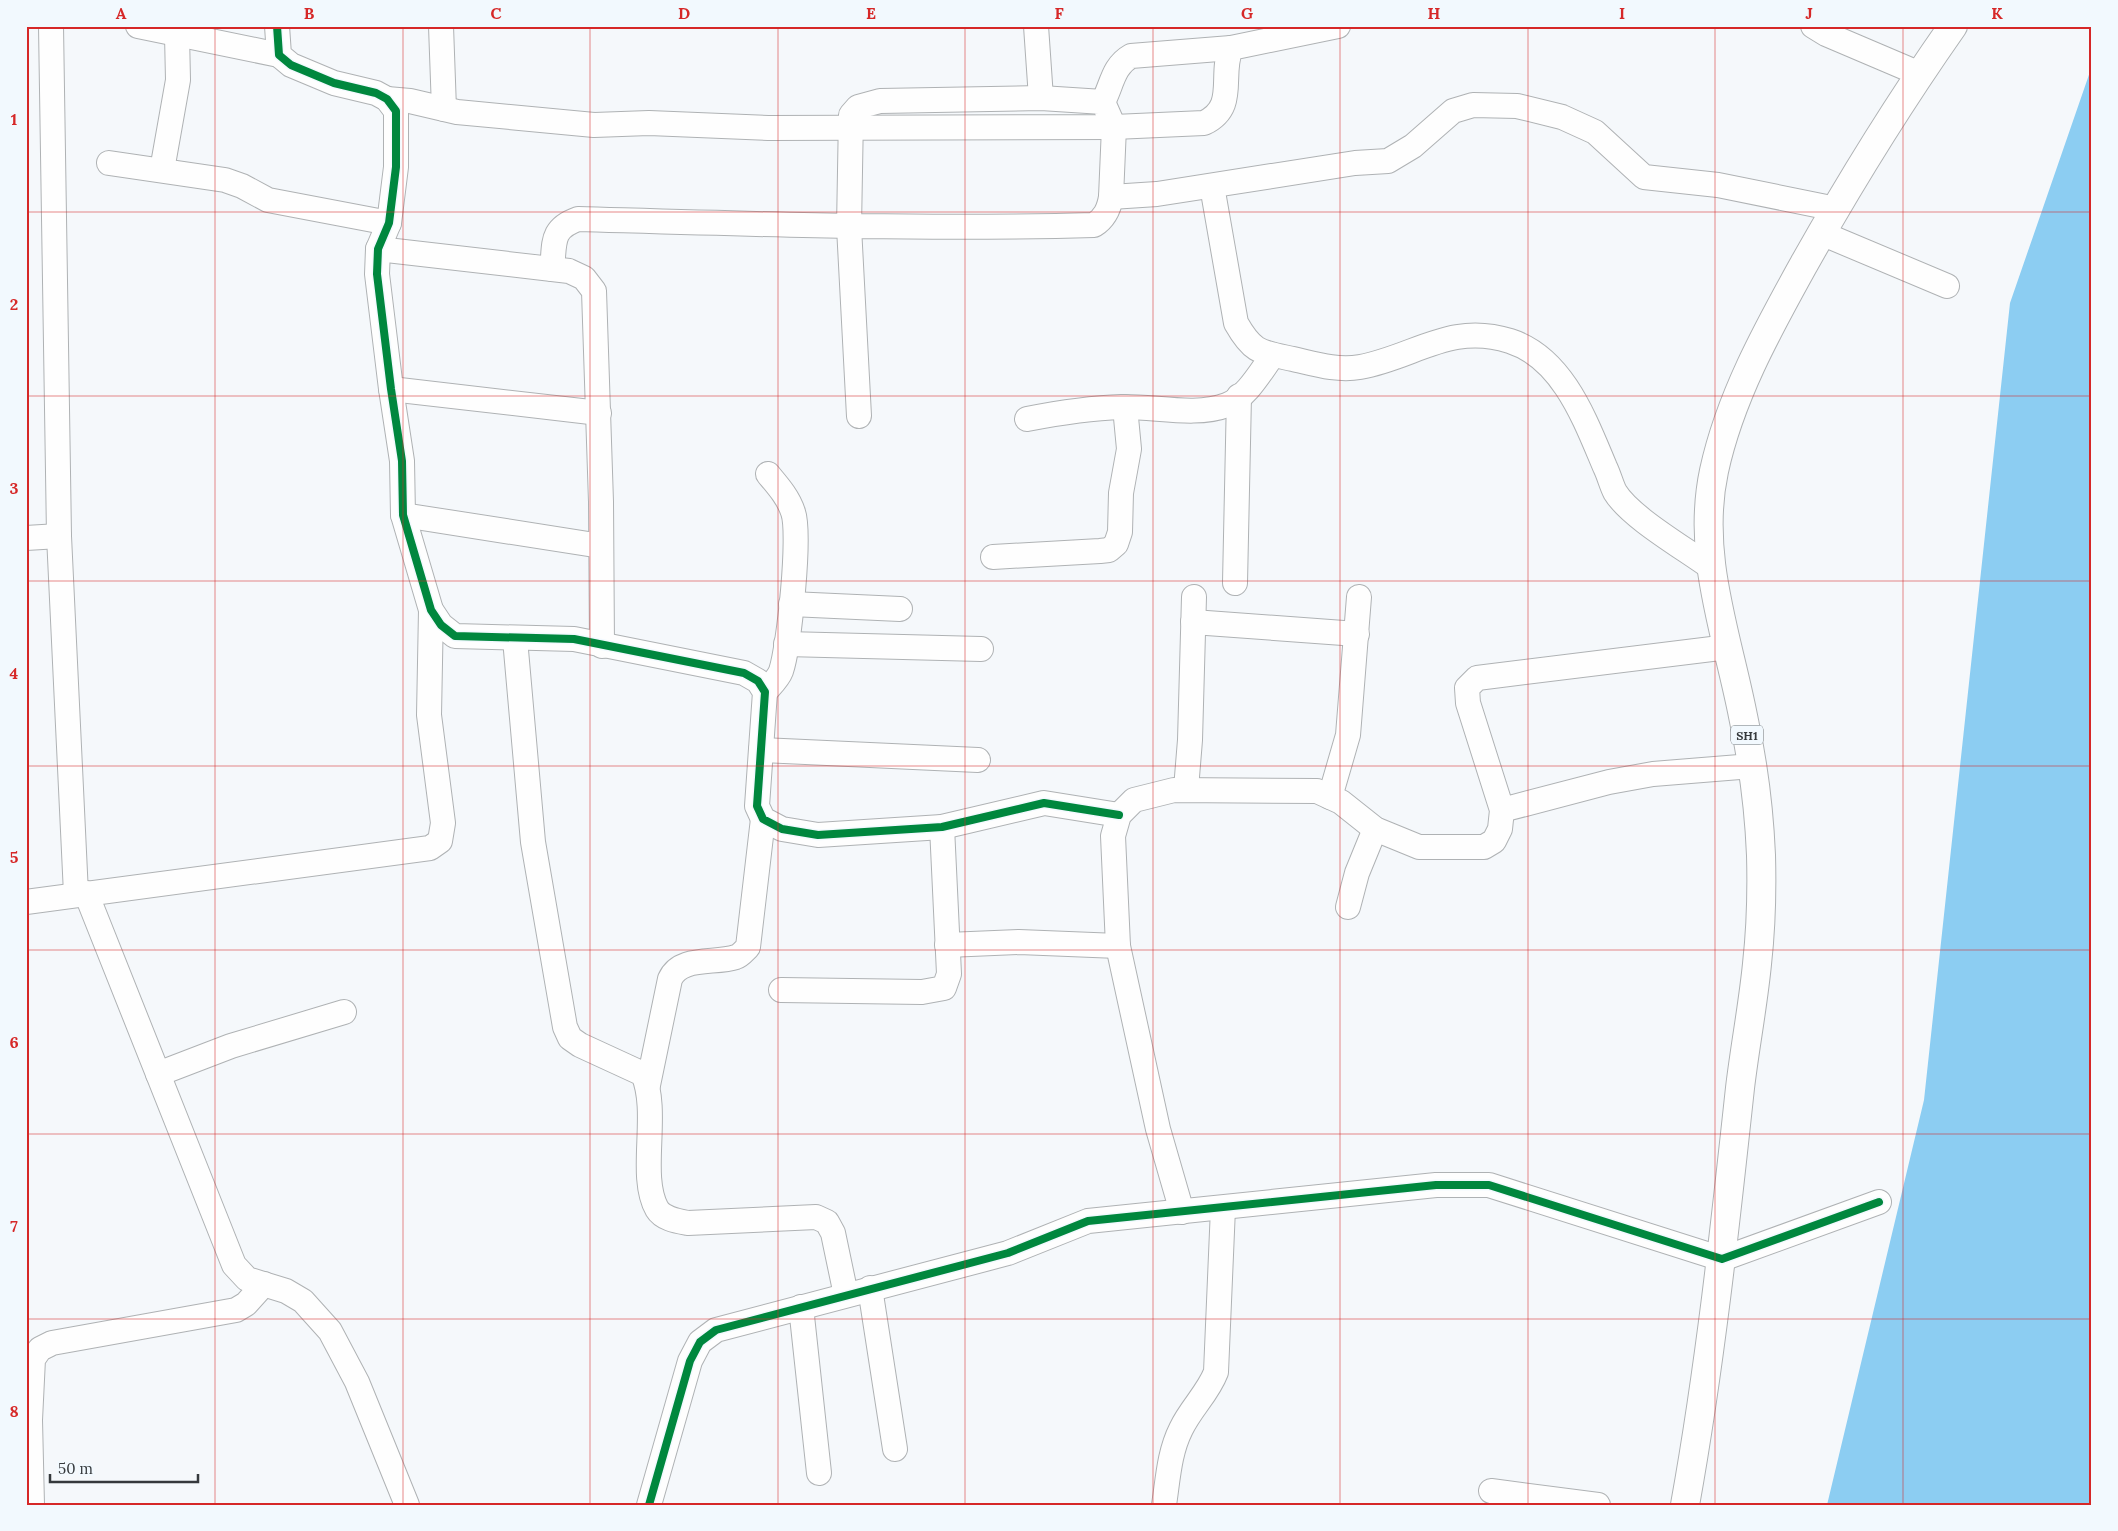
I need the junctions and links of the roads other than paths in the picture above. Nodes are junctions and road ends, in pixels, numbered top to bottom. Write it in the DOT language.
graph roads {
  1 [pos="51,26"];
  2 [pos="138,26"];
  3 [pos="277,26"];
  4 [pos="441,26"];
  5 [pos="1036,26"];
  6 [pos="1338,26"];
  7 [pos="1813,26"];
  8 [pos="1953,26"];
  9 [pos="178,35"];
  10 [pos="1231,48"];
  11 [pos="280,55"];
  12 [pos="1920,74"];
  13 [pos="1041,98"];
  14 [pos="387,99"];
  15 [pos="1104,102"];
  16 [pos="444,109"];
  17 [pos="1114,127"];
  18 [pos="849,128"];
  19 [pos="109,163"];
  20 [pos="162,170"];
  21 [pos="1212,186"];
  22 [pos="1111,197"];
  23 [pos="1836,210"];
  24 [pos="389,223"];
  25 [pos="848,227"];
  26 [pos="1821,233"];
  27 [pos="378,249"];
  28 [pos="552,269"];
  29 [pos="1947,286"];
  30 [pos="1273,355"];
  31 [pos="390,389"];
  32 [pos="1238,396"];
  33 [pos="1125,407"];
  34 [pos="599,413"];
  35 [pos="859,416"];
  36 [pos="1027,419"];
  37 [pos="768,474"];
  38 [pos="403,515"];
  39 [pos="59,536"];
  40 [pos="26,538"];
  41 [pos="601,546"];
  42 [pos="993,557"];
  43 [pos="1710,566"];
  44 [pos="1235,583"];
  45 [pos="1359,597"];
  46 [pos="1194,598"];
  47 [pos="791,604"];
  48 [pos="900,609"];
  49 [pos="431,610"];
  50 [pos="1193,622"];
  51 [pos="1357,634"];
  52 [pos="515,639"];
  53 [pos="786,644"];
  54 [pos="602,646"];
  55 [pos="1728,648"];
  56 [pos="981,649"];
  57 [pos="765,692"];
  58 [pos="761,750"];
  59 [pos="978,760"];
  60 [pos="1752,766"];
  61 [pos="1186,790"];
  62 [pos="1330,797"];
  63 [pos="1502,810"];
  64 [pos="1119,815"];
  65 [pos="763,819"];
  66 [pos="942,827"];
  67 [pos="1376,829"];
  68 [pos="81,894"];
  69 [pos="26,902"];
  70 [pos="1348,907"];
  71 [pos="947,945"];
  72 [pos="1118,946"];
  73 [pos="781,990"];
  74 [pos="344,1012"];
  75 [pos="158,1074"];
  76 [pos="648,1085"];
  77 [pos="1879,1202"];
  78 [pos="1223,1208"];
  79 [pos="1182,1212"];
  80 [pos="1722,1259"];
  81 [pos="264,1284"];
  82 [pos="870,1288"];
  83 [pos="846,1294"];
  84 [pos="801,1307"];
  85 [pos="895,1449"];
  86 [pos="819,1473"];
  87 [pos="1491,1491"];
  88 [pos="32,1505"];
  89 [pos="408,1505"];
  90 [pos="649,1505"];
  91 [pos="1164,1505"];
  92 [pos="1598,1505"];
  93 [pos="1685,1505"];
  1 -- 39 [label="street"];
  2 -- 9 [label="street"];
  3 -- 11 [label="street"];
  4 -- 16 [label="street"];
  5 -- 13 [label="street"];
  6 -- 10 [label="street"];
  7 -- 12 [label="street"];
  8 -- 12 [label="main road, SH1"];
  9 -- 11 [label="street"];
  9 -- 20 [label="street"];
  10 -- 15 [label="street"];
  10 -- 17 [label="street"];
  11 -- 14 [label="street"];
  12 -- 23 [label="main road, SH1"];
  13 -- 15 [label="street"];
  13 -- 18 [label="street"];
  14 -- 16 [label="street"];
  14 -- 24 [label="street"];
  15 -- 17 [label="street"];
  16 -- 18 [label="street"];
  17 -- 18 [label="street"];
  17 -- 22 [label="street"];
  18 -- 25 [label="street"];
  19 -- 20 [label="street"];
  20 -- 24 [label="street"];
  21 -- 22 [label="street"];
  21 -- 23 [label="street"];
  21 -- 30 [label="street"];
  22 -- 25 [label="street"];
  23 -- 26 [label="main road, SH1"];
  24 -- 27 [label="street"];
  25 -- 28 [label="street"];
  25 -- 35 [label="street"];
  26 -- 29 [label="street"];
  26 -- 43 [label="main road, SH1"];
  27 -- 28 [label="street"];
  27 -- 31 [label="street"];
  28 -- 34 [label="street"];
  30 -- 32 [label="street"];
  30 -- 43 [label="street"];
  31 -- 34 [label="street"];
  31 -- 38 [label="street"];
  32 -- 33 [label="street"];
  32 -- 44 [label="street"];
  33 -- 36 [label="street"];
  33 -- 42 [label="street"];
  34 -- 41 [label="street"];
  37 -- 47 [label="street"];
  38 -- 41 [label="street"];
  38 -- 49 [label="street"];
  39 -- 40 [label="street"];
  39 -- 68 [label="street"];
  41 -- 54 [label="street"];
  43 -- 55 [label="main road, SH1"];
  45 -- 51 [label="street"];
  46 -- 50 [label="street"];
  47 -- 48 [label="street"];
  47 -- 53 [label="street"];
  49 -- 52 [label="street"];
  49 -- 68 [label="street"];
  50 -- 51 [label="street"];
  50 -- 61 [label="street"];
  51 -- 62 [label="street"];
  52 -- 54 [label="street"];
  52 -- 76 [label="street"];
  53 -- 56 [label="street"];
  53 -- 57 [label="street"];
  54 -- 57 [label="street"];
  55 -- 60 [label="main road, SH1"];
  55 -- 63 [label="street"];
  57 -- 58 [label="street"];
  58 -- 59 [label="street"];
  58 -- 65 [label="street"];
  60 -- 63 [label="street"];
  60 -- 80 [label="main road, SH1"];
  61 -- 62 [label="street"];
  61 -- 64 [label="street"];
  62 -- 67 [label="street"];
  63 -- 67 [label="street"];
  64 -- 66 [label="street"];
  64 -- 72 [label="street"];
  65 -- 66 [label="street"];
  65 -- 76 [label="street"];
  66 -- 71 [label="street"];
  67 -- 70 [label="street"];
  68 -- 69 [label="street"];
  68 -- 75 [label="street"];
  71 -- 72 [label="street"];
  71 -- 73 [label="street"];
  72 -- 79 [label="street"];
  74 -- 75 [label="street"];
  75 -- 81 [label="street"];
  76 -- 83 [label="street"];
  77 -- 80 [label="street"];
  78 -- 79 [label="street"];
  78 -- 80 [label="street"];
  78 -- 91 [label="street"];
  79 -- 82 [label="street"];
  80 -- 93 [label="main road, SH1"];
  81 -- 88 [label="street"];
  81 -- 89 [label="street"];
  82 -- 83 [label="street"];
  82 -- 85 [label="street"];
  83 -- 84 [label="street"];
  84 -- 86 [label="street"];
  84 -- 90 [label="street"];
  87 -- 92 [label="street"];
}
